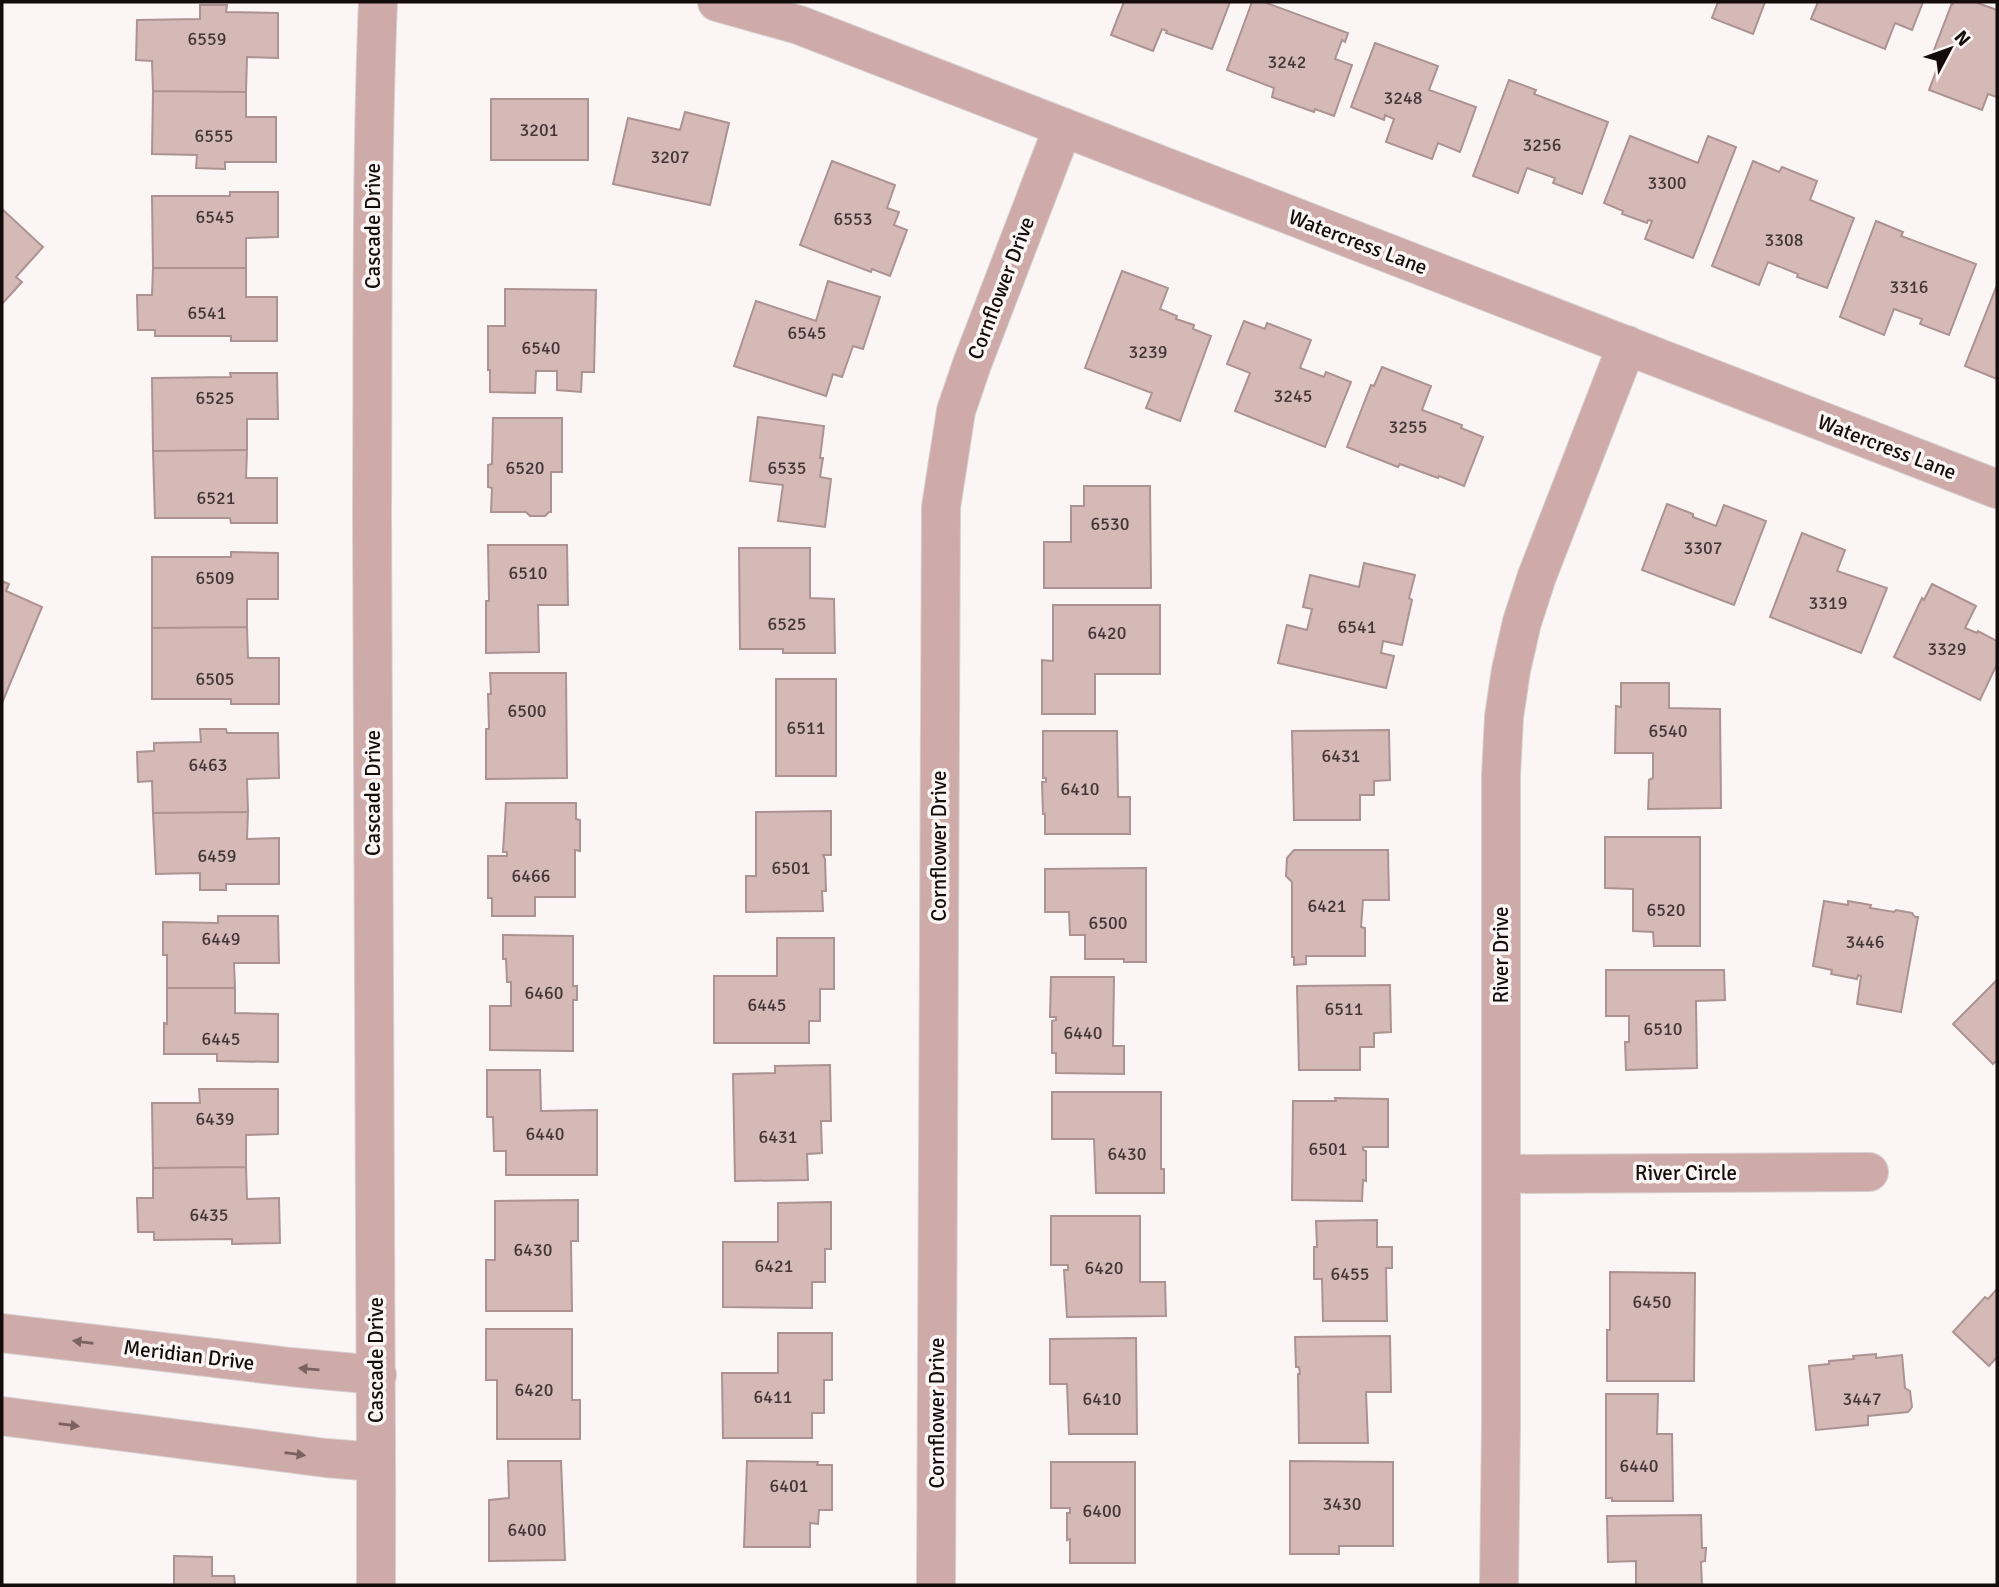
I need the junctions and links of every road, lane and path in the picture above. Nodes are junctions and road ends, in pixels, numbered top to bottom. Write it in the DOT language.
graph roads {
  1 [pos="378,2"];
  2 [pos="717,2"];
  3 [pos="1063,127"];
  4 [pos="1627,345"];
  5 [pos="1997,489"];
  6 [pos="1869,1172"];
  7 [pos="1502,1174"];
  8 [pos="2,1333"];
  9 [pos="377,1375"];
  10 [pos="2,1416"];
  11 [pos="376,1462"];
  12 [pos="376,1585"];
  13 [pos="936,1585"];
  14 [pos="1499,1585"];
  1 -- 9 [label="street, Cascade Drive"];
  2 -- 3 [label="street, Watercress Lane"];
  3 -- 4 [label="street, Watercress Lane"];
  3 -- 13 [label="street, Cornflower Drive"];
  4 -- 5 [label="street, Watercress Lane"];
  4 -- 7 [label="street, River Drive"];
  6 -- 7 [label="street, River Circle"];
  7 -- 14 [label="street, River Drive"];
  9 -- 8 [label="street, Meridian Drive, one-way"];
  9 -- 11 [label="street, Cascade Drive"];
  10 -- 11 [label="street, one-way"];
  11 -- 12 [label="street, Cascade Drive"];
}
